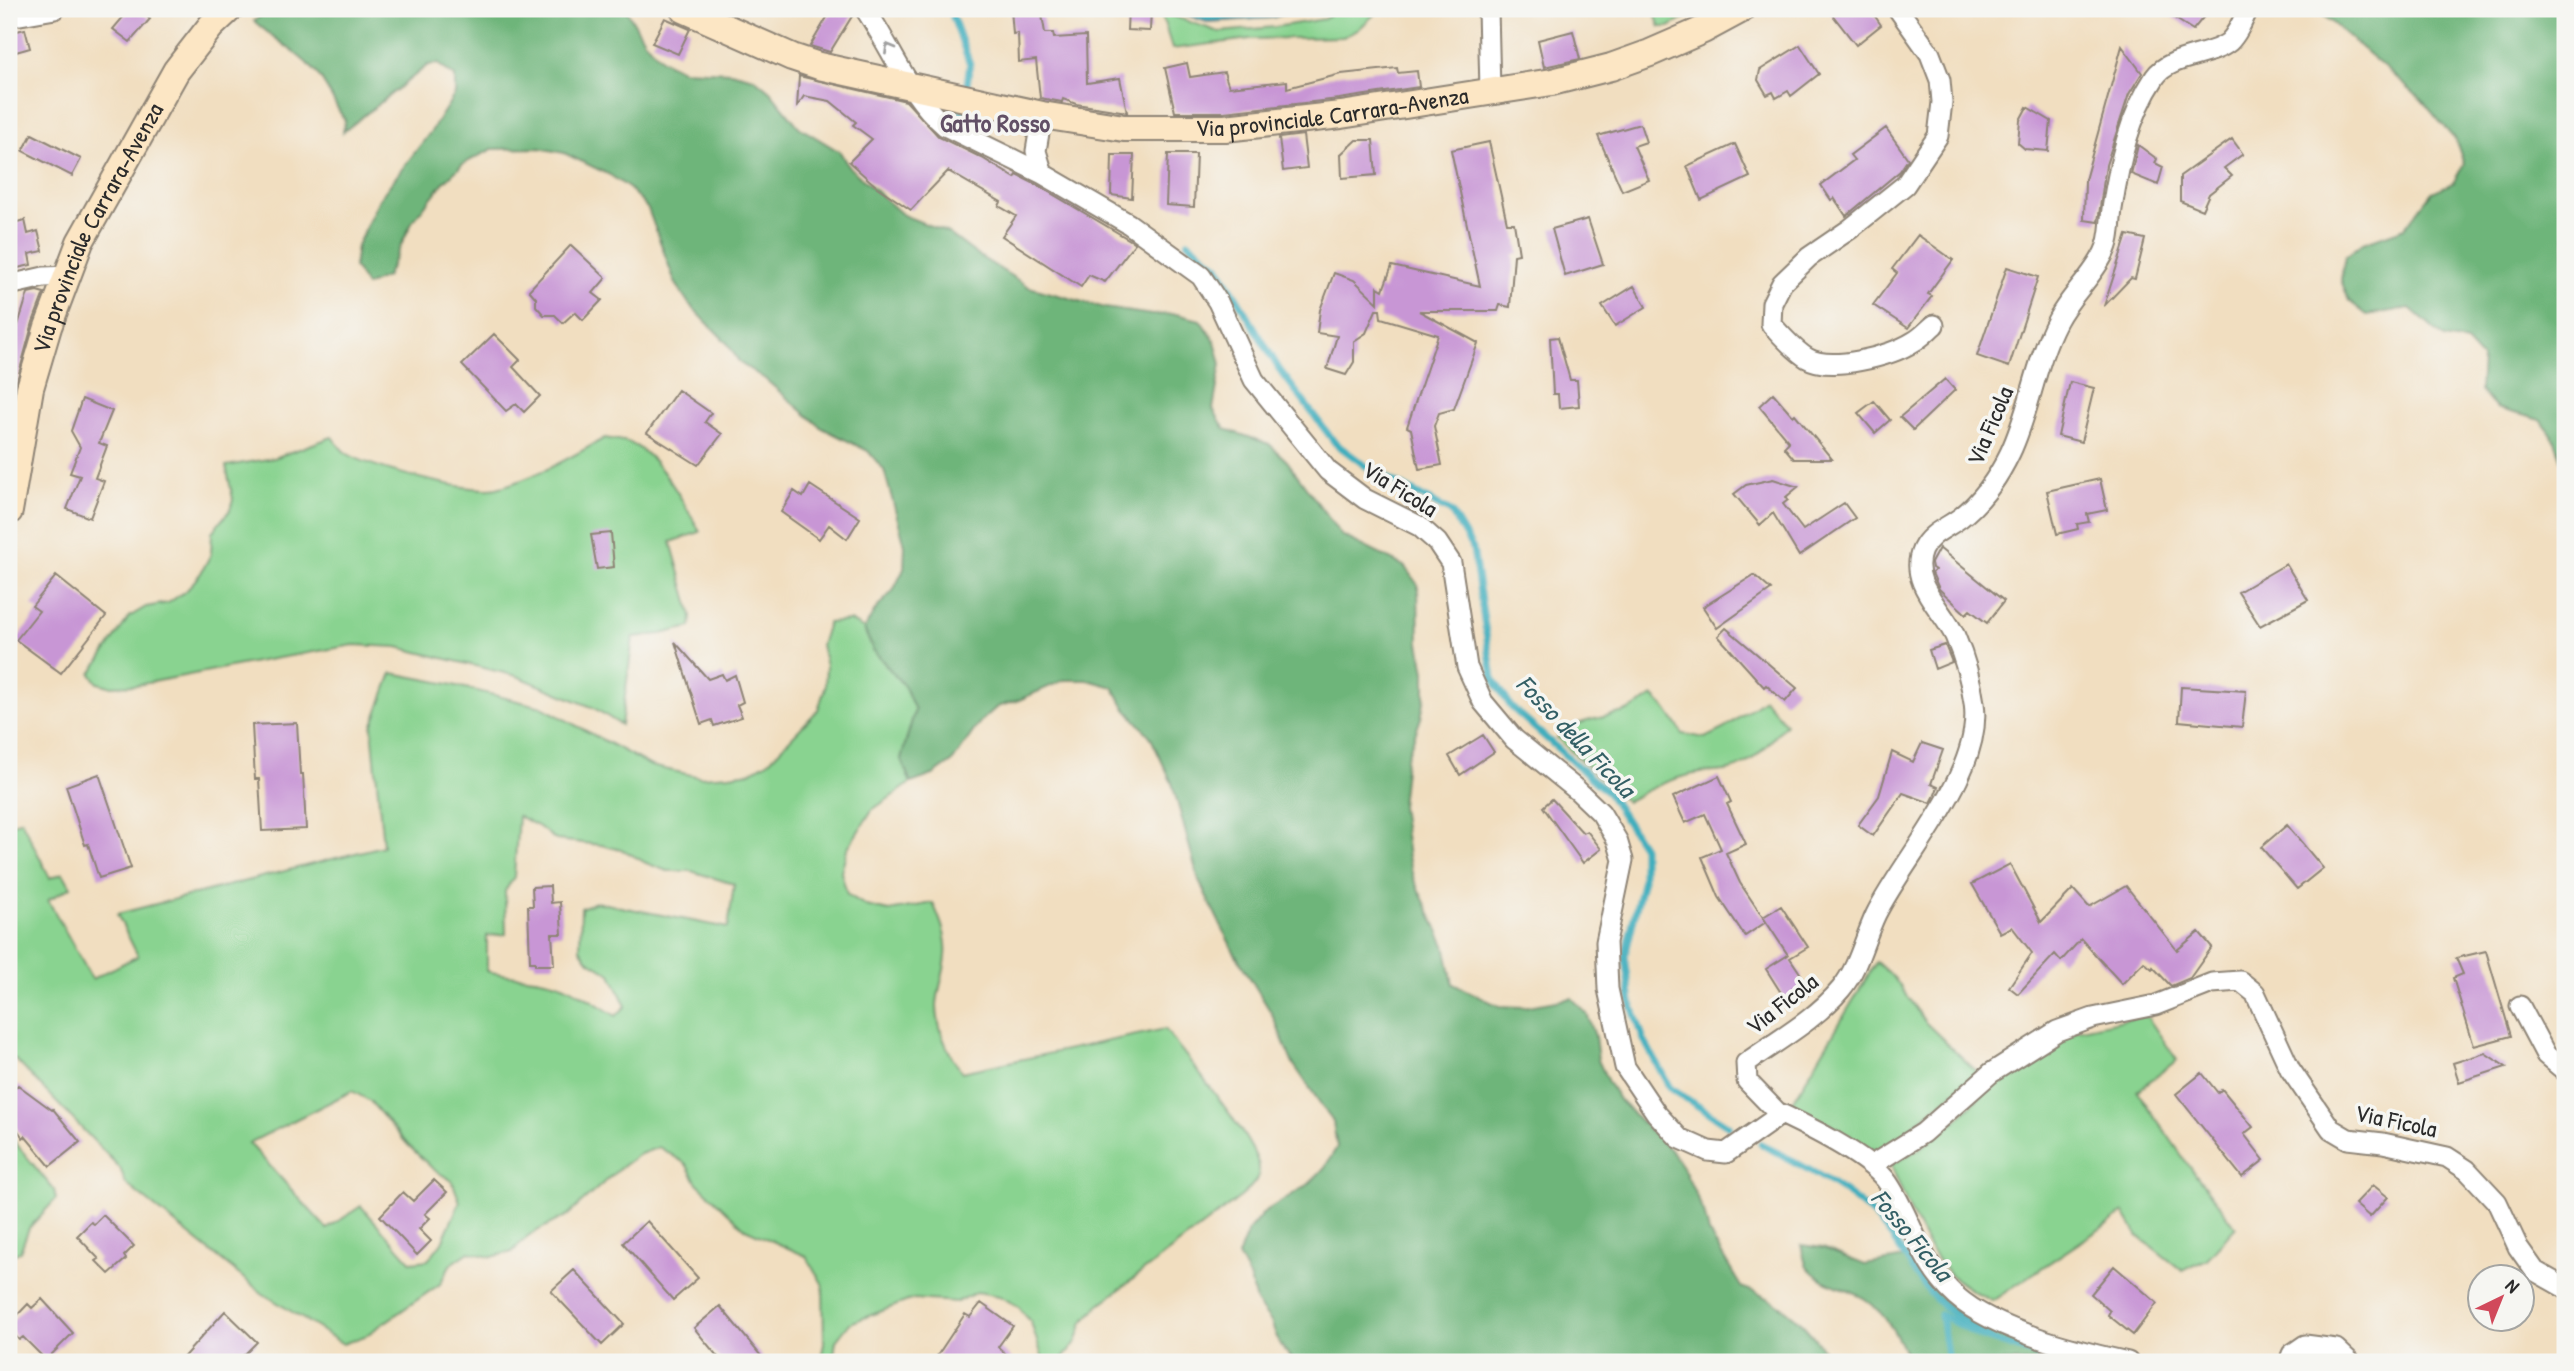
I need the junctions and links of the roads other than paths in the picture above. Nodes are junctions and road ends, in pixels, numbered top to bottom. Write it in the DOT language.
graph roads {
  1 [pos="55,9"];
  2 [pos="229,9"];
  3 [pos="684,9"];
  4 [pos="865,9"];
  5 [pos="1488,9"];
  6 [pos="1742,9"];
  7 [pos="1898,9"];
  8 [pos="2248,9"];
  9 [pos="9,17"];
  10 [pos="911,87"];
  11 [pos="1490,91"];
  12 [pos="1042,115"];
  13 [pos="1044,174"];
  14 [pos="68,276"];
  15 [pos="9,285"];
  16 [pos="1934,325"];
  17 [pos="9,511"];
  18 [pos="2520,1006"];
  19 [pos="2565,1071"];
  20 [pos="1775,1116"];
  21 [pos="1872,1165"];
  22 [pos="2565,1288"];
  23 [pos="2128,1362"];
  24 [pos="2289,1362"];
  25 [pos="2350,1362"];
  1 -- 9 [label="street"];
  2 -- 14 [label="main road, Via provinciale Carrara-Avenza"];
  3 -- 10 [label="main road, Via provinciale Carrara-Avenza"];
  10 -- 4 [label="street, one-way"];
  5 -- 11 [label="street"];
  6 -- 11 [label="main road, Via provinciale Carrara-Avenza"];
  7 -- 16 [label="street"];
  8 -- 20 [label="street, Via Ficola"];
  10 -- 12 [label="main road, Via provinciale Carrara-Avenza"];
  10 -- 13 [label="street"];
  11 -- 12 [label="main road, Via provinciale Carrara-Avenza"];
  12 -- 13 [label="street"];
  13 -- 20 [label="street, Via Ficola"];
  14 -- 15 [label="street"];
  14 -- 17 [label="main road, Via provinciale Carrara-Avenza"];
  18 -- 19 [label="street"];
  20 -- 21 [label="street"];
  21 -- 22 [label="street, Via Ficola"];
  21 -- 23 [label="street"];
  24 -- 25 [label="street"];
}
